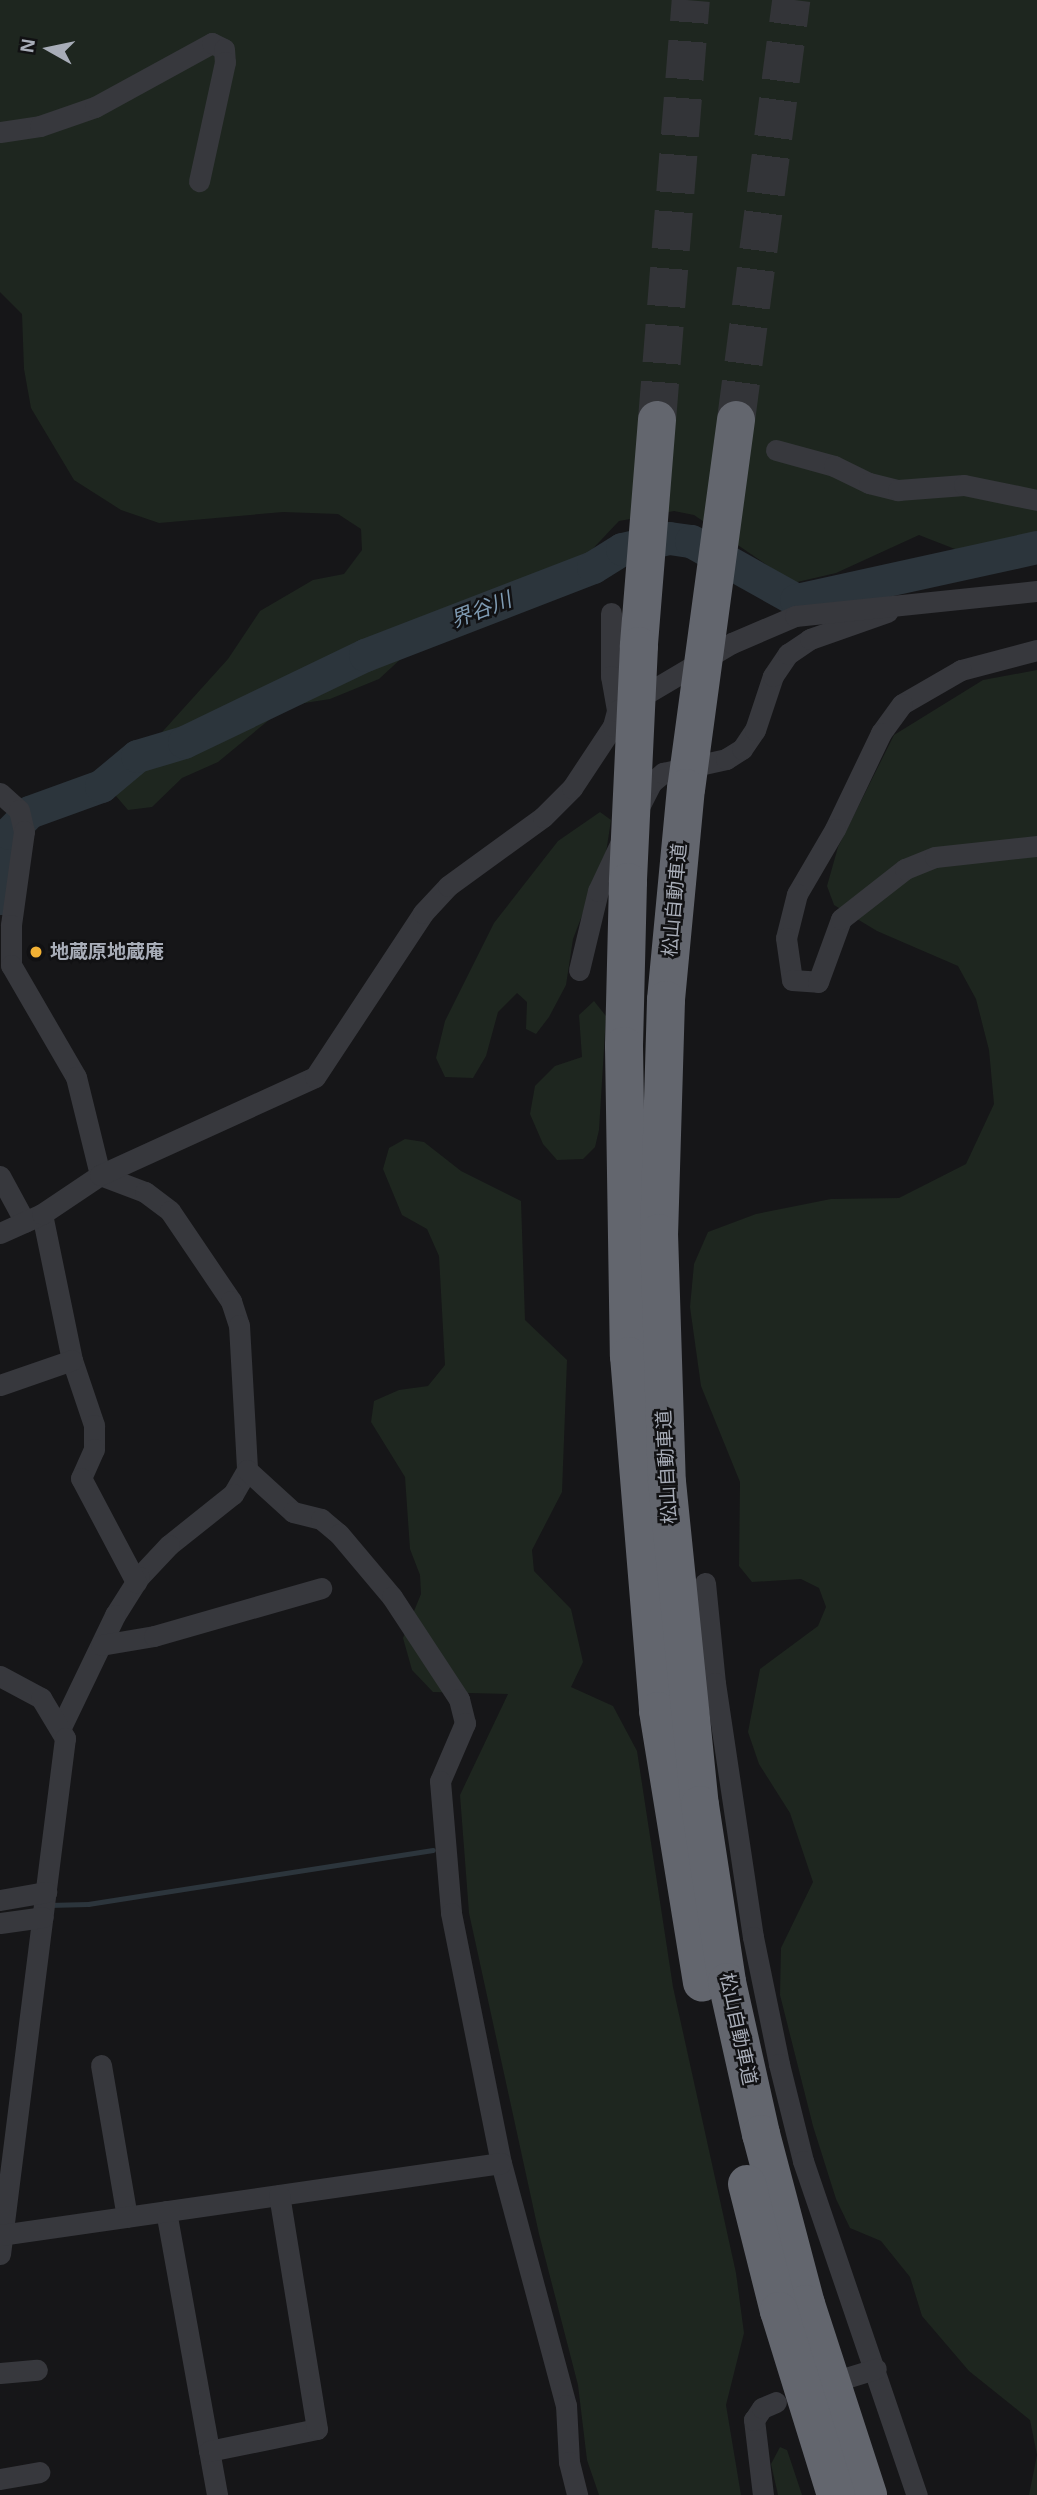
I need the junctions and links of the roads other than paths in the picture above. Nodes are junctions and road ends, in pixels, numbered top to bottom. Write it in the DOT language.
graph roads {
  1 [pos="0,132"];
  2 [pos="199,181"];
  3 [pos="657,420"];
  4 [pos="736,420"];
  5 [pos="776,450"];
  6 [pos="1037,500"];
  7 [pos="1037,591"];
  8 [pos="895,608"];
  9 [pos="611,613"];
  10 [pos="1037,650"];
  11 [pos="617,710"];
  12 [pos="0,793"];
  13 [pos="1037,846"];
  14 [pos="579,970"];
  15 [pos="100,1175"];
  16 [pos="0,1176"];
  17 [pos="34,1218"];
  18 [pos="0,1233"];
  19 [pos="72,1360"];
  20 [pos="0,1385"];
  21 [pos="247,1470"];
  22 [pos="136,1582"];
  23 [pos="705,1583"];
  24 [pos="321,1588"];
  25 [pos="100,1645"];
  26 [pos="0,1676"];
  27 [pos="61,1727"];
  28 [pos="0,1900"];
  29 [pos="44,1905"];
  30 [pos="0,1923"];
  31 [pos="101,2065"];
  32 [pos="501,2164"];
  33 [pos="279,2195"];
  34 [pos="166,2211"];
  35 [pos="127,2217"];
  36 [pos="1,2241"];
  37 [pos="876,2369"];
  38 [pos="37,2370"];
  39 [pos="0,2373"];
  40 [pos="849,2377"];
  41 [pos="776,2402"];
  42 [pos="209,2451"];
  43 [pos="38,2472"];
  44 [pos="0,2479"];
  45 [pos="217,2495"];
  46 [pos="577,2495"];
  47 [pos="763,2495"];
  48 [pos="836,2495"];
  49 [pos="868,2495"];
  50 [pos="917,2495"];
  1 -- 2 [label="street"];
  3 -- 48 [label="highway, 松山自動車道"];
  4 -- 49 [label="highway, 松山自動車道"];
  5 -- 6 [label="street"];
  7 -- 8 [label="street"];
  8 -- 11 [label="street"];
  8 -- 14 [label="street"];
  9 -- 11 [label="street"];
  10 -- 13 [label="street"];
  11 -- 15 [label="street"];
  12 -- 15 [label="street"];
  15 -- 17 [label="street"];
  15 -- 21 [label="street"];
  16 -- 17 [label="street"];
  17 -- 18 [label="street"];
  17 -- 19 [label="street"];
  19 -- 20 [label="street"];
  19 -- 22 [label="street"];
  21 -- 22 [label="street"];
  21 -- 32 [label="street"];
  22 -- 25 [label="street"];
  23 -- 37 [label="street"];
  24 -- 25 [label="street"];
  25 -- 27 [label="street"];
  26 -- 27 [label="street"];
  27 -- 29 [label="street"];
  28 -- 29 [label="street"];
  29 -- 30 [label="street"];
  29 -- 36 [label="street"];
  31 -- 35 [label="street"];
  32 -- 33 [label="street"];
  32 -- 46 [label="street"];
  33 -- 34 [label="street"];
  33 -- 42 [label="street"];
  34 -- 35 [label="street"];
  34 -- 42 [label="street"];
  35 -- 36 [label="street"];
  37 -- 40 [label="street"];
  37 -- 50 [label="street"];
  38 -- 39 [label="street"];
  41 -- 47 [label="street"];
  42 -- 45 [label="street"];
  43 -- 44 [label="street"];
}
